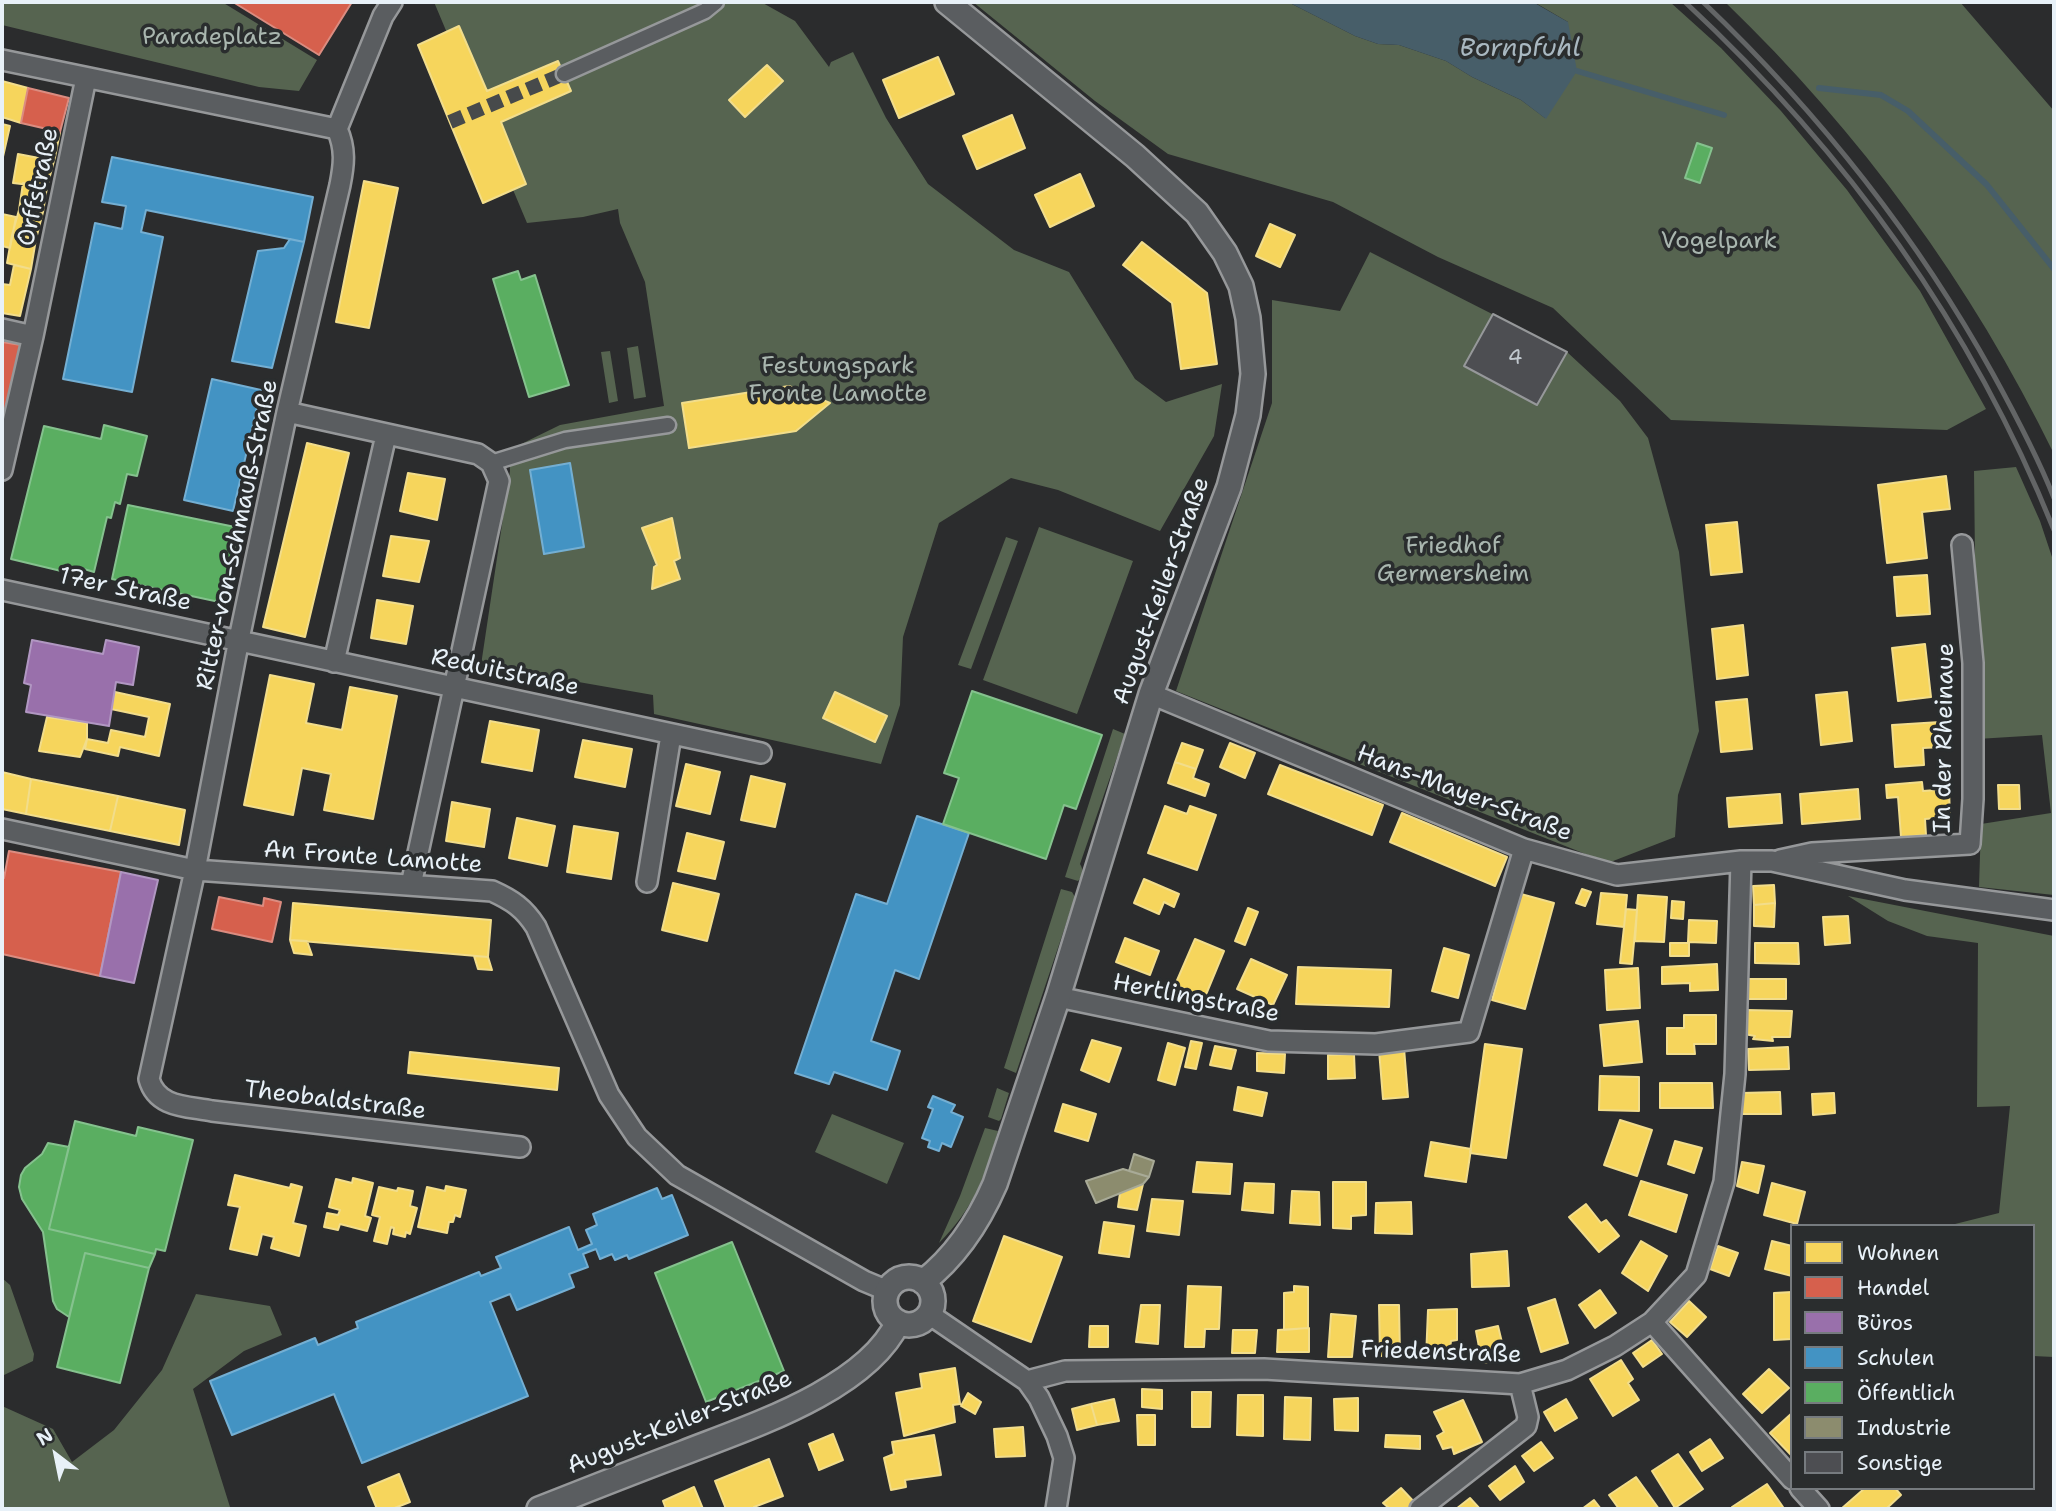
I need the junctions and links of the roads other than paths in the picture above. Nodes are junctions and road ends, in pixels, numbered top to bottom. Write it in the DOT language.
graph roads {
  1 [pos="392,2"];
  2 [pos="716,2"];
  3 [pos="947,2"];
  4 [pos="2,60"];
  5 [pos="564,74"];
  6 [pos="86,78"];
  7 [pos="337,129"];
  8 [pos="2,329"];
  9 [pos="33,336"];
  10 [pos="287,412"];
  11 [pos="667,425"];
  12 [pos="386,435"];
  13 [pos="491,463"];
  14 [pos="2,470"];
  15 [pos="1962,545"];
  16 [pos="2,590"];
  17 [pos="239,639"];
  18 [pos="334,662"];
  19 [pos="456,687"];
  20 [pos="1151,694"];
  21 [pos="671,735"];
  22 [pos="761,753"];
  23 [pos="2,829"];
  24 [pos="1524,849"];
  25 [pos="1882,850"];
  26 [pos="1741,861"];
  27 [pos="1772,861"];
  28 [pos="195,870"];
  29 [pos="647,882"];
  30 [pos="411,885"];
  31 [pos="2054,910"];
  32 [pos="1058,998"];
  33 [pos="152,1088"];
  34 [pos="520,1147"];
  35 [pos="923,1282"];
  36 [pos="888,1291"];
  37 [pos="929,1314"];
  38 [pos="898,1322"];
  39 [pos="1652,1322"];
  40 [pos="1027,1381"];
  41 [pos="1520,1384"];
  42 [pos="1790,1477"];
  43 [pos="1802,1490"];
  44 [pos="539,1509"];
  45 [pos="1056,1509"];
  46 [pos="1420,1509"];
  47 [pos="1819,1509"];
  1 -- 7 [label="street"];
  2 -- 5 [label="street"];
  3 -- 20 [label="street, August-Keiler-Straße"];
  4 -- 6 [label="street"];
  6 -- 7 [label="street"];
  6 -- 9 [label="street, Orffstraße"];
  7 -- 10 [label="street, Ritter-von-Schmauß-Straße"];
  8 -- 9 [label="street"];
  9 -- 14 [label="street, Orffstraße"];
  10 -- 12 [label="street"];
  10 -- 17 [label="street, Ritter-von-Schmauß-Straße"];
  11 -- 13 [label="street"];
  12 -- 13 [label="street"];
  12 -- 18 [label="street"];
  13 -- 19 [label="street"];
  15 -- 25 [label="street, In der Rheinaue"];
  16 -- 17 [label="street, 17er Straße"];
  17 -- 18 [label="street, Reduitstraße"];
  17 -- 28 [label="street, Ritter-von-Schmauß-Straße"];
  18 -- 19 [label="street, Reduitstraße"];
  19 -- 21 [label="street, Reduitstraße"];
  19 -- 30 [label="street"];
  20 -- 24 [label="street, Hans-Mayer-Straße"];
  20 -- 32 [label="street, August-Keiler-Straße"];
  21 -- 22 [label="street, Reduitstraße"];
  21 -- 29 [label="street"];
  23 -- 28 [label="street, An Fronte Lamotte"];
  24 -- 26 [label="street, Hans-Mayer-Straße"];
  24 -- 32 [label="street, Hertlingstraße"];
  25 -- 27 [label="street, Hans-Mayer-Straße"];
  26 -- 27 [label="street, Hans-Mayer-Straße"];
  26 -- 39 [label="street, Friedenstraße"];
  27 -- 31 [label="street, Hans-Mayer-Straße"];
  28 -- 30 [label="street, An Fronte Lamotte"];
  28 -- 33 [label="street, Ritter-von-Schmauß-Straße"];
  30 -- 36 [label="street, An Fronte Lamotte"];
  32 -- 35 [label="street, August-Keiler-Straße"];
  33 -- 34 [label="street, Theobaldstraße"];
  35 -- 36 [label="street"];
  35 -- 37 [label="street"];
  36 -- 38 [label="street"];
  37 -- 38 [label="street"];
  37 -- 40 [label="street"];
  38 -- 44 [label="street, August-Keiler-Straße"];
  39 -- 41 [label="street, Friedenstraße"];
  39 -- 42 [label="street"];
  40 -- 41 [label="street, Friedenstraße"];
  40 -- 45 [label="street"];
  41 -- 46 [label="street"];
  43 -- 47 [label="street"];
}
